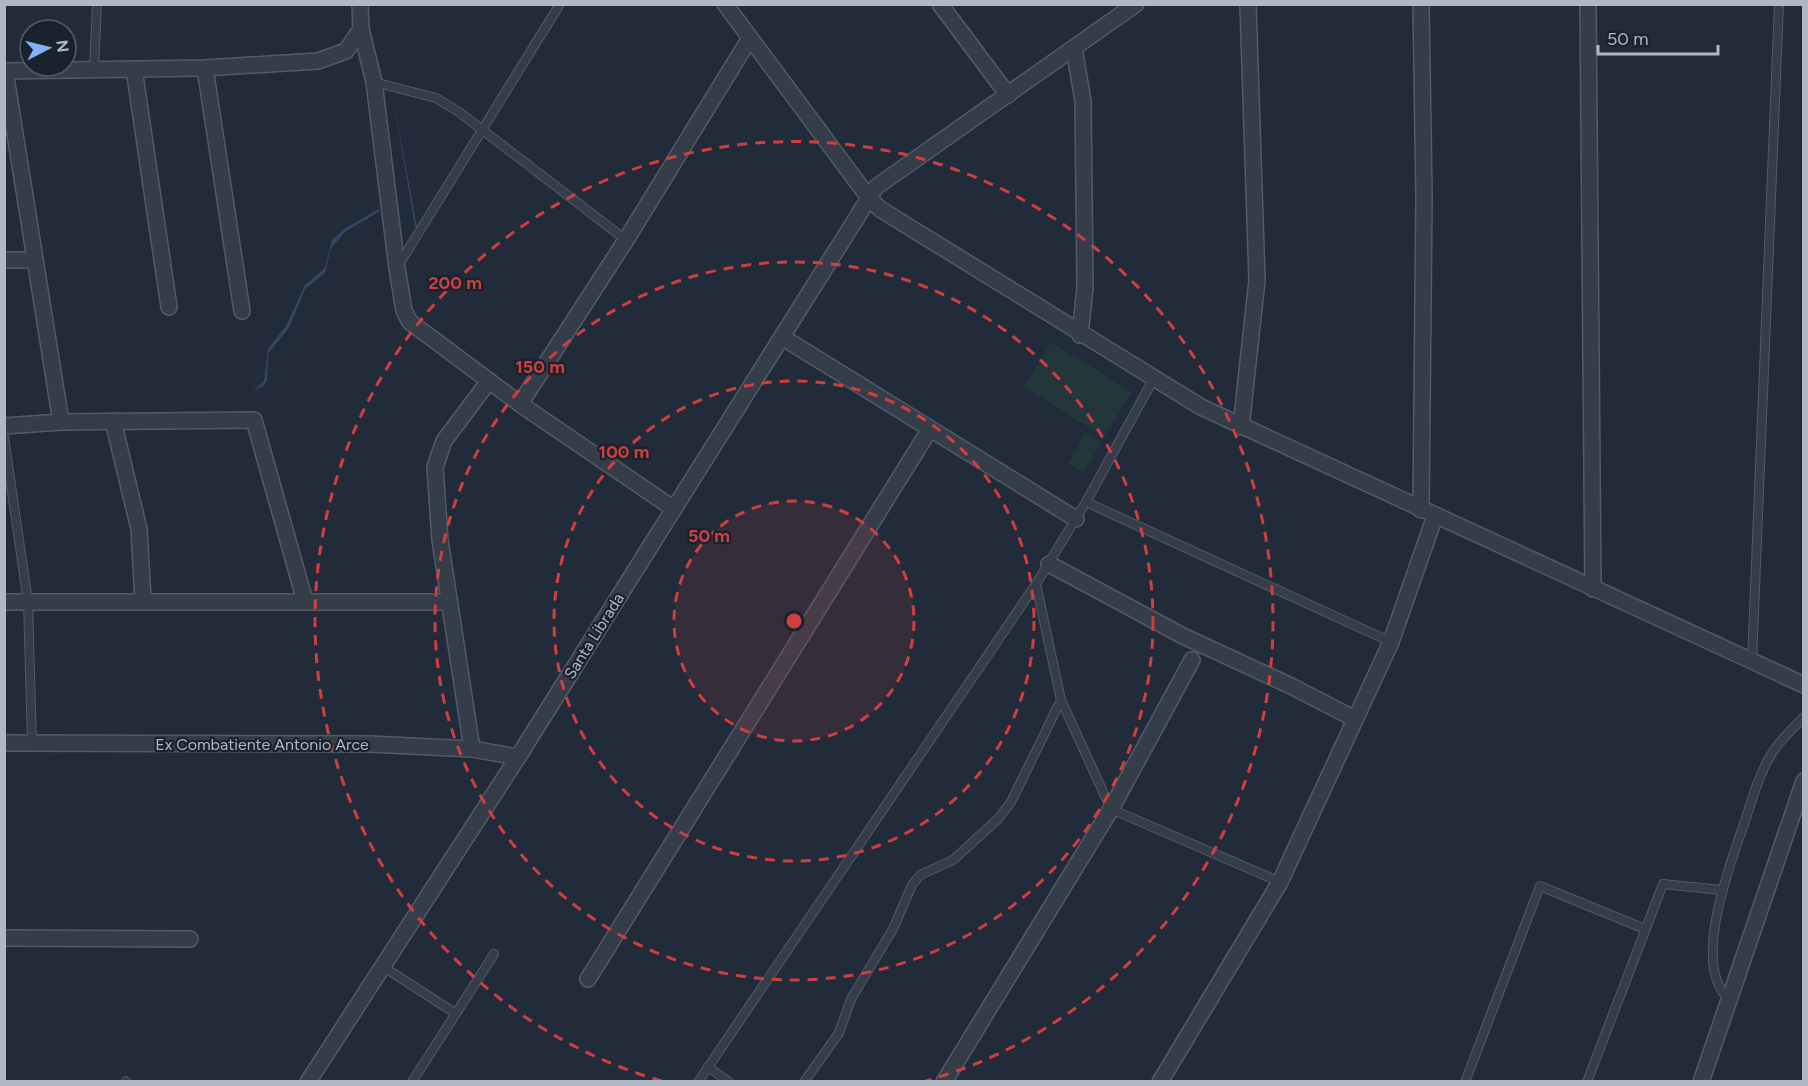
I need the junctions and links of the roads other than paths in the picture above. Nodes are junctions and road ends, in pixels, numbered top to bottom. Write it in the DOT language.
graph roads {
  1 [pos="97,4"];
  2 [pos="360,4"];
  3 [pos="560,4"];
  4 [pos="725,4"];
  5 [pos="940,4"];
  6 [pos="1136,4"];
  7 [pos="1248,4"];
  8 [pos="1421,4"];
  9 [pos="1588,4"];
  10 [pos="1779,4"];
  11 [pos="361,30"];
  12 [pos="750,38"];
  13 [pos="1074,48"];
  14 [pos="205,68"];
  15 [pos="134,69"];
  16 [pos="94,70"];
  17 [pos="5,72"];
  18 [pos="374,82"];
  19 [pos="1008,95"];
  20 [pos="482,130"];
  21 [pos="872,193"];
  22 [pos="626,240"];
  23 [pos="4,260"];
  24 [pos="35,260"];
  25 [pos="397,268"];
  26 [pos="169,307"];
  27 [pos="242,311"];
  28 [pos="1080,334"];
  29 [pos="782,337"];
  30 [pos="1153,380"];
  31 [pos="489,381"];
  32 [pos="520,404"];
  33 [pos="113,421"];
  34 [pos="61,422"];
  35 [pos="4,426"];
  36 [pos="1241,427"];
  37 [pos="930,429"];
  38 [pos="4,437"];
  39 [pos="1086,502"];
  40 [pos="674,509"];
  41 [pos="1428,513"];
  42 [pos="1076,519"];
  43 [pos="1048,564"];
  44 [pos="1036,584"];
  45 [pos="1593,589"];
  46 [pos="144,600"];
  47 [pos="305,601"];
  48 [pos="4,602"];
  49 [pos="28,602"];
  50 [pos="450,602"];
  51 [pos="1391,642"];
  52 [pos="1192,660"];
  53 [pos="1752,662"];
  54 [pos="1803,685"];
  55 [pos="1061,700"];
  56 [pos="1803,717"];
  57 [pos="1356,719"];
  58 [pos="4,743"];
  59 [pos="32,743"];
  60 [pos="472,749"];
  61 [pos="518,757"];
  62 [pos="1803,781"];
  63 [pos="1111,809"];
  64 [pos="1280,882"];
  65 [pos="1721,890"];
  66 [pos="1645,929"];
  67 [pos="4,938"];
  68 [pos="190,939"];
  69 [pos="494,954"];
  70 [pos="382,966"];
  71 [pos="588,979"];
  72 [pos="1730,1000"];
  73 [pos="455,1013"];
  74 [pos="708,1066"];
  75 [pos="308,1082"];
  76 [pos="411,1082"];
  77 [pos="698,1082"];
  78 [pos="729,1082"];
  79 [pos="804,1082"];
  80 [pos="944,1082"];
  81 [pos="1160,1082"];
  82 [pos="1464,1082"];
  83 [pos="1587,1082"];
  84 [pos="1701,1082"];
  1 -- 16 [label="lane"];
  2 -- 11 [label="street"];
  3 -- 20 [label="lane"];
  4 -- 12 [label="street"];
  5 -- 19 [label="street"];
  6 -- 13 [label="street"];
  7 -- 36 [label="street"];
  8 -- 41 [label="street"];
  9 -- 45 [label="street"];
  10 -- 53 [label="lane"];
  11 -- 14 [label="street"];
  11 -- 18 [label="street"];
  12 -- 21 [label="street"];
  12 -- 22 [label="street"];
  13 -- 19 [label="street"];
  13 -- 28 [label="street"];
  14 -- 15 [label="street"];
  14 -- 27 [label="street"];
  15 -- 16 [label="street"];
  15 -- 26 [label="street"];
  16 -- 17 [label="street"];
  17 -- 24 [label="street"];
  18 -- 20 [label="lane"];
  18 -- 25 [label="street"];
  19 -- 21 [label="street"];
  20 -- 22 [label="lane"];
  20 -- 25 [label="lane"];
  21 -- 28 [label="street"];
  21 -- 29 [label="street, Santa Librada"];
  22 -- 32 [label="street"];
  23 -- 24 [label="street"];
  24 -- 34 [label="street"];
  25 -- 31 [label="street"];
  28 -- 30 [label="street"];
  29 -- 37 [label="street"];
  29 -- 40 [label="street, Santa Librada"];
  30 -- 36 [label="street"];
  30 -- 39 [label="lane"];
  31 -- 32 [label="street"];
  31 -- 50 [label="street"];
  32 -- 40 [label="street"];
  33 -- 34 [label="street"];
  33 -- 46 [label="street"];
  33 -- 47 [label="street"];
  34 -- 35 [label="street"];
  36 -- 41 [label="street"];
  37 -- 42 [label="street"];
  37 -- 71 [label="street"];
  38 -- 49 [label="lane"];
  39 -- 42 [label="lane"];
  39 -- 51 [label="lane"];
  40 -- 61 [label="street, Santa Librada"];
  41 -- 45 [label="street"];
  41 -- 51 [label="street"];
  42 -- 43 [label="lane"];
  43 -- 44 [label="lane"];
  43 -- 57 [label="street"];
  44 -- 55 [label="lane"];
  44 -- 74 [label="lane"];
  45 -- 53 [label="street"];
  46 -- 47 [label="street"];
  46 -- 49 [label="street"];
  47 -- 50 [label="street"];
  48 -- 49 [label="street"];
  49 -- 59 [label="lane"];
  50 -- 60 [label="street"];
  51 -- 57 [label="street"];
  52 -- 63 [label="street"];
  53 -- 54 [label="street"];
  55 -- 63 [label="lane"];
  55 -- 79 [label="lane"];
  56 -- 65 [label="lane"];
  57 -- 64 [label="street"];
  58 -- 59 [label="street, Ex Combatiente Antonio Arce"];
  59 -- 60 [label="street, Ex Combatiente Antonio Arce"];
  60 -- 61 [label="street, Ex Combatiente Antonio Arce"];
  61 -- 70 [label="street, Santa Librada"];
  62 -- 72 [label="street"];
  63 -- 64 [label="lane"];
  63 -- 80 [label="street"];
  64 -- 81 [label="street"];
  65 -- 66 [label="lane"];
  65 -- 72 [label="lane"];
  66 -- 82 [label="lane"];
  66 -- 83 [label="lane"];
  67 -- 68 [label="street"];
  69 -- 73 [label="lane"];
  70 -- 73 [label="lane"];
  70 -- 75 [label="street, Santa Librada"];
  72 -- 84 [label="street"];
  73 -- 76 [label="lane"];
  74 -- 77 [label="lane"];
  74 -- 78 [label="lane"];
}
